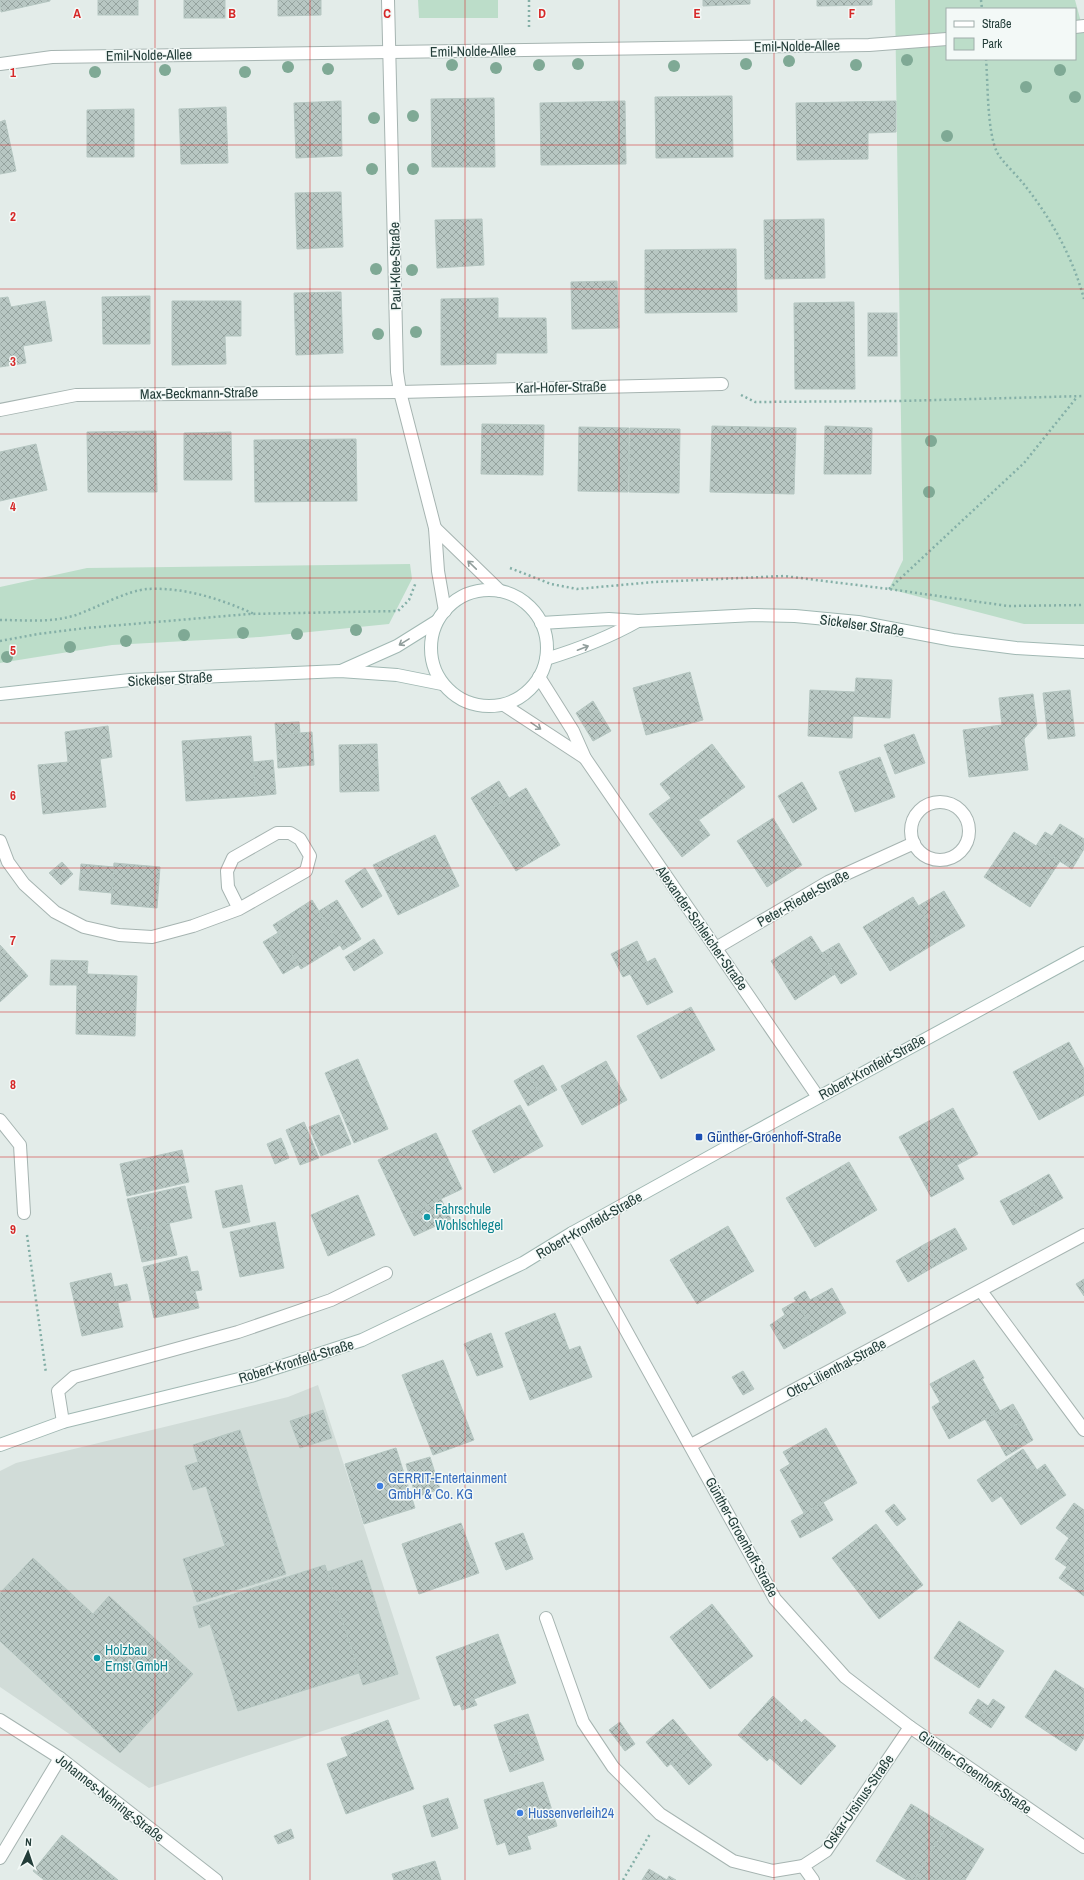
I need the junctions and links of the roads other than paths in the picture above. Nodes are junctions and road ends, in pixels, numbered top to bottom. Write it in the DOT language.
graph roads {
  1 [pos="388,0"];
  2 [pos="946,39"];
  3 [pos="389,52"];
  4 [pos="0,64"];
  5 [pos="722,384"];
  6 [pos="400,392"];
  7 [pos="0,410"];
  8 [pos="435,528"];
  9 [pos="500,591"];
  10 [pos="445,610"];
  11 [pos="437,621"];
  12 [pos="638,621"];
  13 [pos="542,623"];
  14 [pos="1084,652"];
  15 [pos="546,659"];
  16 [pos="340,671"];
  17 [pos="539,677"];
  18 [pos="442,684"];
  19 [pos="0,694"];
  20 [pos="504,705"];
  21 [pos="585,758"];
  22 [pos="0,842"];
  23 [pos="914,843"];
  24 [pos="239,909"];
  25 [pos="716,948"];
  26 [pos="1084,953"];
  27 [pos="818,1097"];
  28 [pos="0,1120"];
  29 [pos="24,1213"];
  30 [pos="572,1233"];
  31 [pos="1084,1235"];
  32 [pos="386,1273"];
  33 [pos="981,1291"];
  34 [pos="63,1422"];
  35 [pos="1084,1430"];
  36 [pos="0,1445"];
  37 [pos="691,1445"];
  38 [pos="546,1618"];
  39 [pos="0,1720"];
  40 [pos="910,1727"];
  41 [pos="60,1758"];
  42 [pos="1084,1847"];
  43 [pos="0,1858"];
  44 [pos="803,1866"];
  45 [pos="216,1880"];
  46 [pos="813,1880"];
  1 -- 3 [label="street, Paul-Klee-Straße"];
  2 -- 3 [label="street, Emil-Nolde-Allee"];
  3 -- 4 [label="street, Emil-Nolde-Allee"];
  3 -- 6 [label="street, Paul-Klee-Straße"];
  5 -- 6 [label="street, Karl-Hofer-Straße"];
  6 -- 7 [label="street, Max-Beckmann-Straße"];
  6 -- 8 [label="street, Paul-Klee-Straße"];
  9 -- 8 [label="street, one-way"];
  8 -- 10 [label="street, Paul-Klee-Straße"];
  9 -- 10 [label="street"];
  9 -- 13 [label="street"];
  10 -- 11 [label="street"];
  11 -- 16 [label="street, Sickelser Straße, one-way"];
  11 -- 18 [label="street"];
  12 -- 13 [label="street, Sickelser Straße"];
  12 -- 14 [label="street, Sickelser Straße"];
  15 -- 12 [label="street, Sickelser Straße, one-way"];
  13 -- 15 [label="street"];
  15 -- 17 [label="street"];
  16 -- 18 [label="street, Sickelser Straße"];
  16 -- 19 [label="street, Sickelser Straße"];
  17 -- 20 [label="street"];
  17 -- 21 [label="street, Alexander-Schleicher-Straße"];
  18 -- 20 [label="street"];
  20 -- 21 [label="street, Alexander-Schleicher-Straße, one-way"];
  21 -- 25 [label="street, Alexander-Schleicher-Straße"];
  22 -- 24 [label="street"];
  23 -- 23 [label="street"];
  23 -- 25 [label="street, Peter-Riedel-Straße"];
  24 -- 24 [label="street"];
  25 -- 27 [label="street, Alexander-Schleicher-Straße"];
  26 -- 27 [label="street, Robert-Kronfeld-Straße"];
  27 -- 30 [label="street, Robert-Kronfeld-Straße"];
  28 -- 29 [label="street"];
  30 -- 34 [label="street, Robert-Kronfeld-Straße"];
  30 -- 37 [label="street, Günther-Groenhoff-Straße"];
  31 -- 33 [label="street, Otto-Lilienthal-Straße"];
  32 -- 34 [label="street"];
  33 -- 35 [label="street"];
  33 -- 37 [label="street, Otto-Lilienthal-Straße"];
  34 -- 36 [label="street, Robert-Kronfeld-Straße"];
  37 -- 40 [label="street, Günther-Groenhoff-Straße"];
  38 -- 44 [label="street, Oskar-Ursinus-Straße"];
  39 -- 41 [label="street, Johannes-Nehring-Straße"];
  40 -- 42 [label="street, Günther-Groenhoff-Straße"];
  40 -- 44 [label="street, Oskar-Ursinus-Straße"];
  41 -- 43 [label="street"];
  41 -- 45 [label="street, Johannes-Nehring-Straße"];
  44 -- 46 [label="street"];
}
